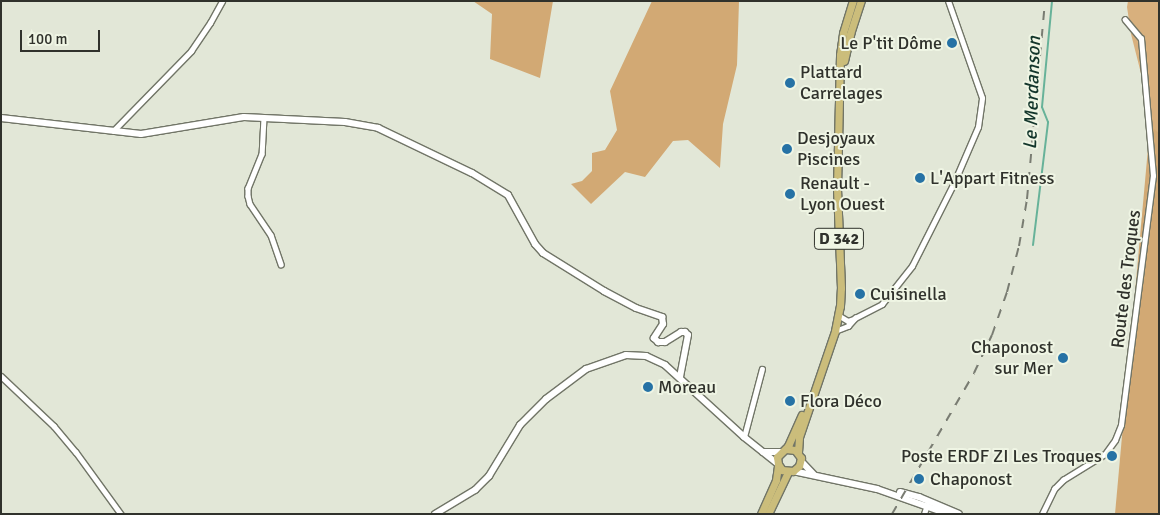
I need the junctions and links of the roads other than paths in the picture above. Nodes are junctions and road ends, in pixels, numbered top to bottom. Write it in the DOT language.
graph roads {
  1 [pos="222,1"];
  2 [pos="853,1"];
  3 [pos="860,1"];
  4 [pos="948,1"];
  5 [pos="1125,20"];
  6 [pos="840,79"];
  7 [pos="1,118"];
  8 [pos="264,118"];
  9 [pos="113,132"];
  10 [pos="281,264"];
  11 [pos="838,315"];
  12 [pos="856,318"];
  13 [pos="835,331"];
  14 [pos="762,369"];
  15 [pos="1,376"];
  16 [pos="680,377"];
  17 [pos="812,396"];
  18 [pos="744,437"];
  19 [pos="783,450"];
  20 [pos="763,452"];
  21 [pos="798,452"];
  22 [pos="801,461"];
  23 [pos="778,464"];
  24 [pos="791,472"];
  25 [pos="813,474"];
  26 [pos="877,490"];
  27 [pos="927,505"];
  28 [pos="946,513"];
  29 [pos="121,514"];
  30 [pos="435,514"];
  31 [pos="761,514"];
  32 [pos="768,514"];
  33 [pos="924,514"];
  34 [pos="936,514"];
  35 [pos="959,514"];
  36 [pos="1042,514"];
  1 -- 9 [label="street"];
  2 -- 6 [label="main road, D 342"];
  3 -- 6 [label="main road, D 342"];
  4 -- 12 [label="street"];
  5 -- 36 [label="street, Route des Troques"];
  6 -- 11 [label="main road, D 342"];
  7 -- 9 [label="street"];
  8 -- 9 [label="street"];
  8 -- 10 [label="street"];
  8 -- 16 [label="street"];
  11 -- 12 [label="street"];
  11 -- 13 [label="main road, D 342"];
  12 -- 13 [label="street"];
  13 -- 17 [label="main road, D 342"];
  14 -- 18 [label="street"];
  15 -- 29 [label="street"];
  16 -- 18 [label="street"];
  16 -- 30 [label="street"];
  17 -- 19 [label="main road, D 342"];
  17 -- 21 [label="main road, D 342"];
  18 -- 20 [label="street"];
  19 -- 20 [label="street"];
  19 -- 21 [label="main road"];
  19 -- 23 [label="main road"];
  20 -- 23 [label="street"];
  21 -- 22 [label="main road"];
  22 -- 24 [label="main road"];
  22 -- 25 [label="street"];
  23 -- 24 [label="main road"];
  23 -- 31 [label="main road"];
  24 -- 25 [label="street"];
  24 -- 32 [label="main road"];
  25 -- 26 [label="street"];
  26 -- 27 [label="street"];
  26 -- 35 [label="street"];
  27 -- 28 [label="street"];
  27 -- 33 [label="street"];
  28 -- 34 [label="street"];
}
